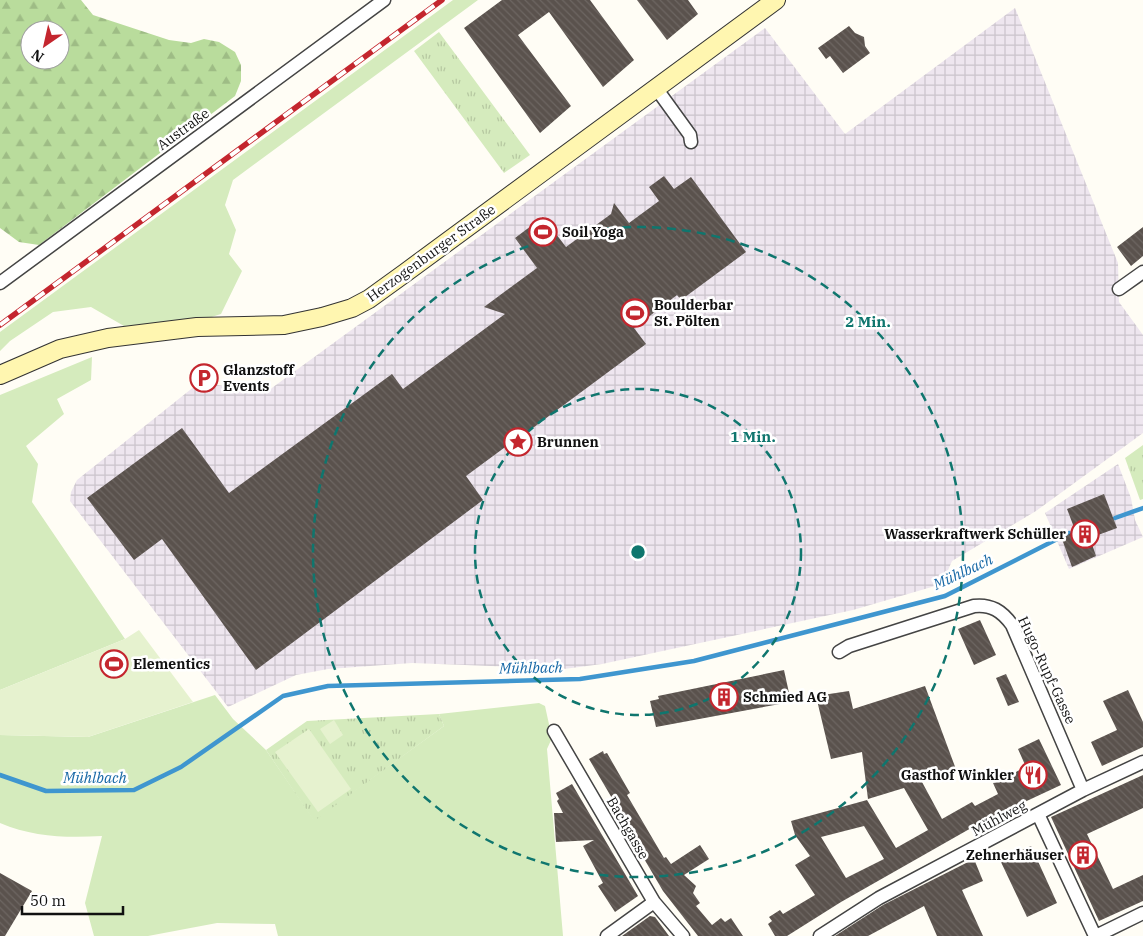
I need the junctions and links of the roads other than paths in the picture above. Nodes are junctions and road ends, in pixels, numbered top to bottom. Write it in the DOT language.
graph roads {
  1 [pos="384,0"];
  2 [pos="776,0"];
  3 [pos="656,88"];
  4 [pos="691,142"];
  5 [pos="1143,272"];
  6 [pos="0,283"];
  7 [pos="1119,289"];
  8 [pos="0,375"];
  9 [pos="839,652"];
  10 [pos="554,731"];
  11 [pos="1143,762"];
  12 [pos="1084,790"];
  13 [pos="1038,814"];
  14 [pos="654,902"];
  15 [pos="1143,913"];
  16 [pos="607,936"];
  17 [pos="683,936"];
  18 [pos="820,936"];
  19 [pos="1096,936"];
  1 -- 6 [label="street, Austraße"];
  2 -- 3 [label="street, Herzogenburger Straße"];
  3 -- 4 [label="street"];
  3 -- 8 [label="street, Herzogenburger Straße"];
  5 -- 7 [label="street"];
  9 -- 12 [label="street, Hugo-Rupf-Gasse"];
  10 -- 14 [label="street, Bachgasse"];
  11 -- 12 [label="street, Mühlweg"];
  12 -- 13 [label="street, Mühlweg"];
  13 -- 18 [label="street, Mühlweg"];
  13 -- 19 [label="street"];
  14 -- 16 [label="street"];
  14 -- 17 [label="street, Bachgasse"];
  15 -- 19 [label="street"];
}
